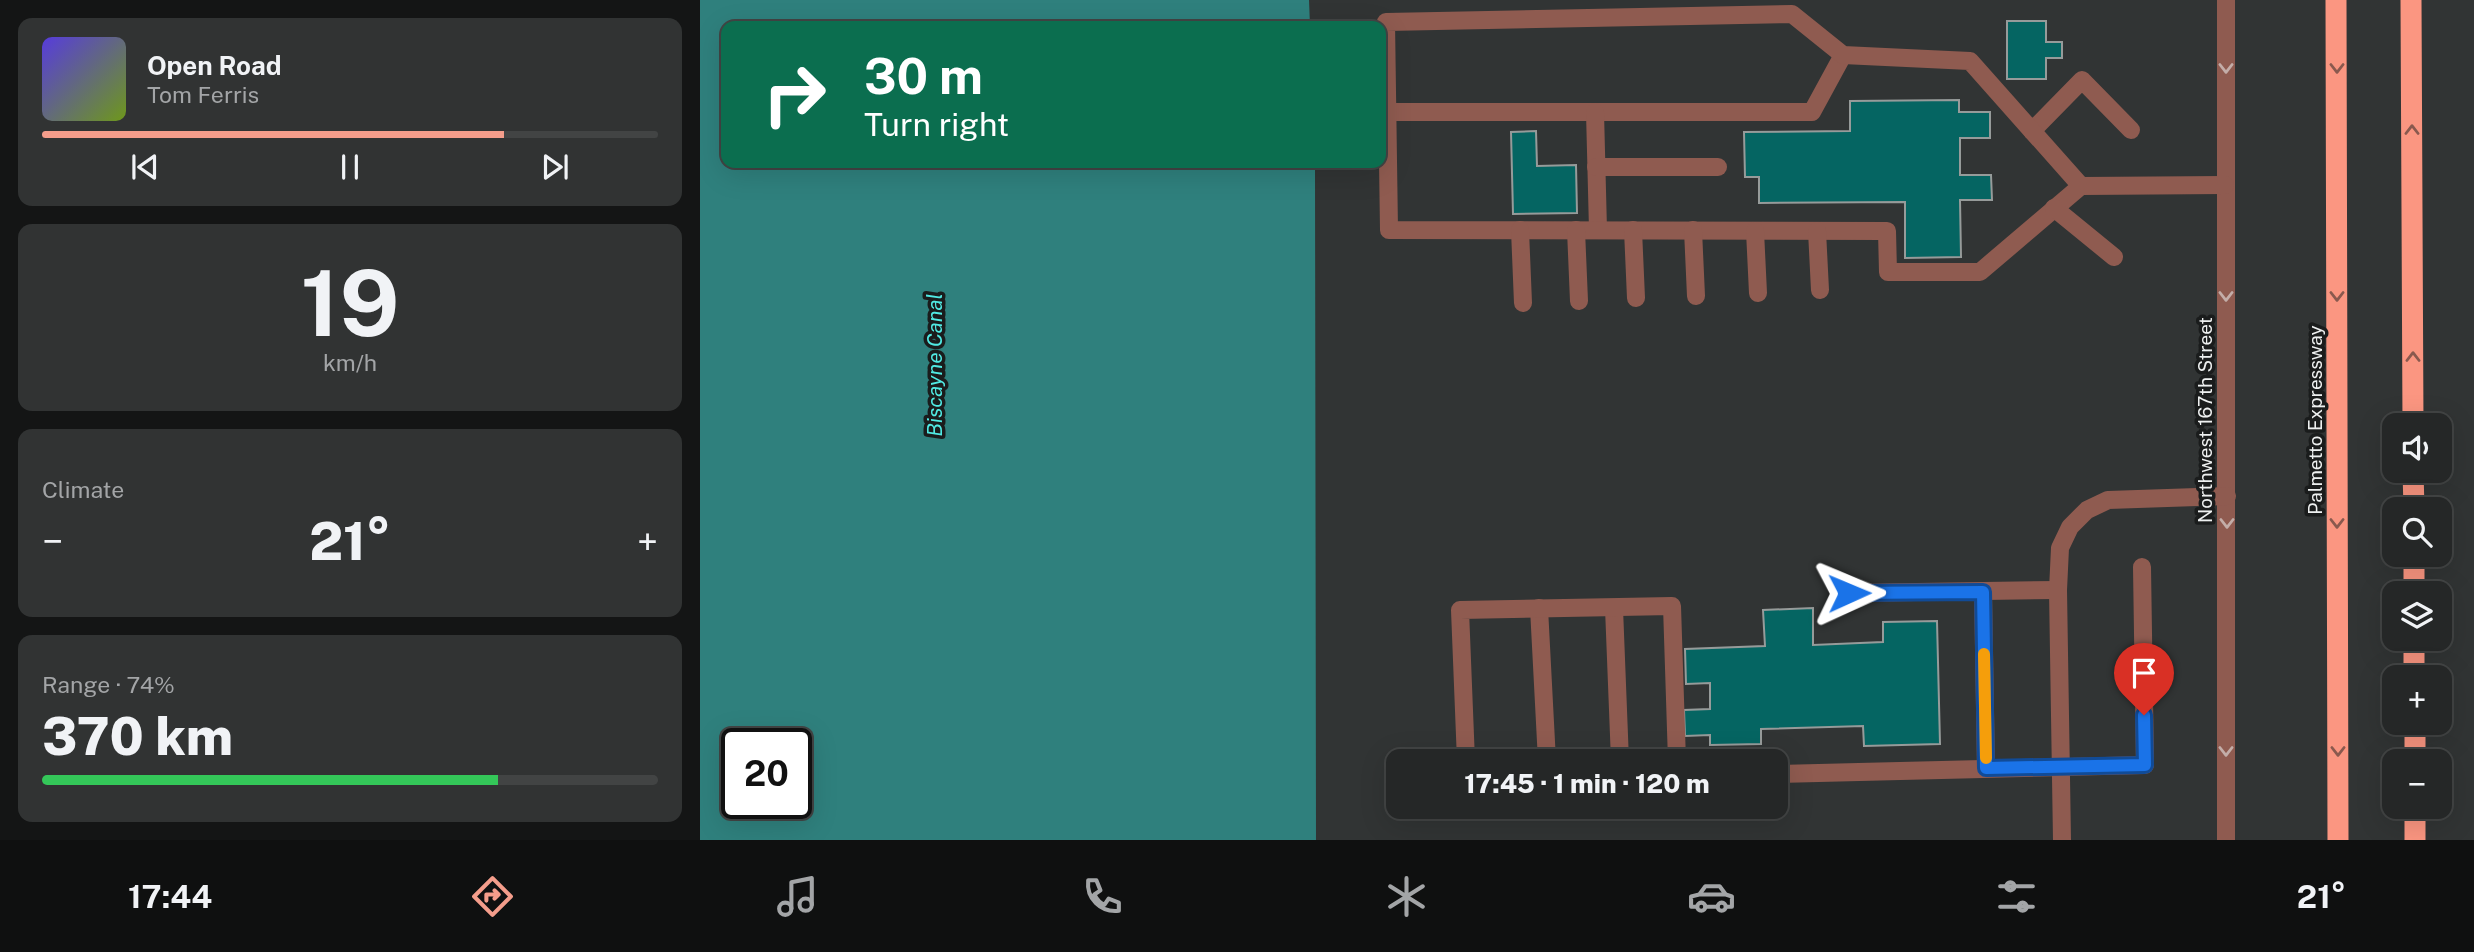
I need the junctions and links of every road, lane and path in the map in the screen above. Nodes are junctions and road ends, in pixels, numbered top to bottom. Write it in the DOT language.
graph roads {
  1 [pos="2226,0"];
  2 [pos="2336,0"];
  3 [pos="2411,0"];
  4 [pos="1843,55"];
  5 [pos="1387,111"];
  6 [pos="1595,112"];
  7 [pos="2131,130"];
  8 [pos="2032,131"];
  9 [pos="1597,167"];
  10 [pos="1718,167"];
  11 [pos="2225,185"];
  12 [pos="2081,186"];
  13 [pos="2054,208"];
  14 [pos="1520,230"];
  15 [pos="1576,230"];
  16 [pos="1598,230"];
  17 [pos="1633,230"];
  18 [pos="1693,230"];
  19 [pos="1755,231"];
  20 [pos="1817,231"];
  21 [pos="2114,257"];
  22 [pos="1820,290"];
  23 [pos="1758,293"];
  24 [pos="1696,296"];
  25 [pos="1636,298"];
  26 [pos="1579,301"];
  27 [pos="1523,303"];
  28 [pos="2413,413"];
  29 [pos="2227,496"];
  30 [pos="2142,567"];
  31 [pos="2057,590"];
  32 [pos="1983,592"];
  33 [pos="1849,593"];
  34 [pos="1539,608"];
  35 [pos="1614,608"];
  36 [pos="1466,749"];
  37 [pos="1546,749"];
  38 [pos="1620,749"];
  39 [pos="1677,749"];
  40 [pos="2060,767"];
  41 [pos="1986,768"];
  42 [pos="1788,774"];
  43 [pos="2415,819"];
  44 [pos="2062,840"];
  45 [pos="2226,840"];
  46 [pos="2338,840"];
  47 [pos="2415,840"];
  1 -- 11 [label="street, Northwest 167th Street, one-way"];
  2 -- 46 [label="highway, Palmetto Expressway, one-way"];
  28 -- 3 [label="highway, one-way"];
  4 -- 5 [label="street"];
  4 -- 6 [label="street"];
  4 -- 8 [label="street"];
  5 -- 6 [label="street"];
  5 -- 14 [label="street"];
  6 -- 9 [label="street"];
  7 -- 8 [label="street"];
  8 -- 12 [label="street"];
  9 -- 10 [label="street"];
  9 -- 16 [label="street"];
  11 -- 12 [label="street"];
  11 -- 29 [label="street, Northwest 167th Street, one-way"];
  12 -- 13 [label="street"];
  13 -- 20 [label="street"];
  13 -- 21 [label="street"];
  14 -- 15 [label="street"];
  14 -- 27 [label="street"];
  15 -- 16 [label="street"];
  15 -- 26 [label="street"];
  16 -- 17 [label="street"];
  17 -- 18 [label="street"];
  17 -- 25 [label="street"];
  18 -- 19 [label="street"];
  18 -- 24 [label="street"];
  19 -- 20 [label="street"];
  19 -- 23 [label="street"];
  20 -- 22 [label="street"];
  29 -- 31 [label="street"];
  29 -- 45 [label="street, Northwest 167th Street, one-way"];
  30 -- 40 [label="street"];
  31 -- 32 [label="street"];
  31 -- 40 [label="street"];
  32 -- 33 [label="street"];
  32 -- 41 [label="street"];
  34 -- 35 [label="street"];
  34 -- 36 [label="street"];
  34 -- 37 [label="street"];
  35 -- 38 [label="street"];
  35 -- 39 [label="street"];
  40 -- 41 [label="street"];
  40 -- 44 [label="street"];
  41 -- 42 [label="street"];
  43 -- 47 [label="highway"];
}
